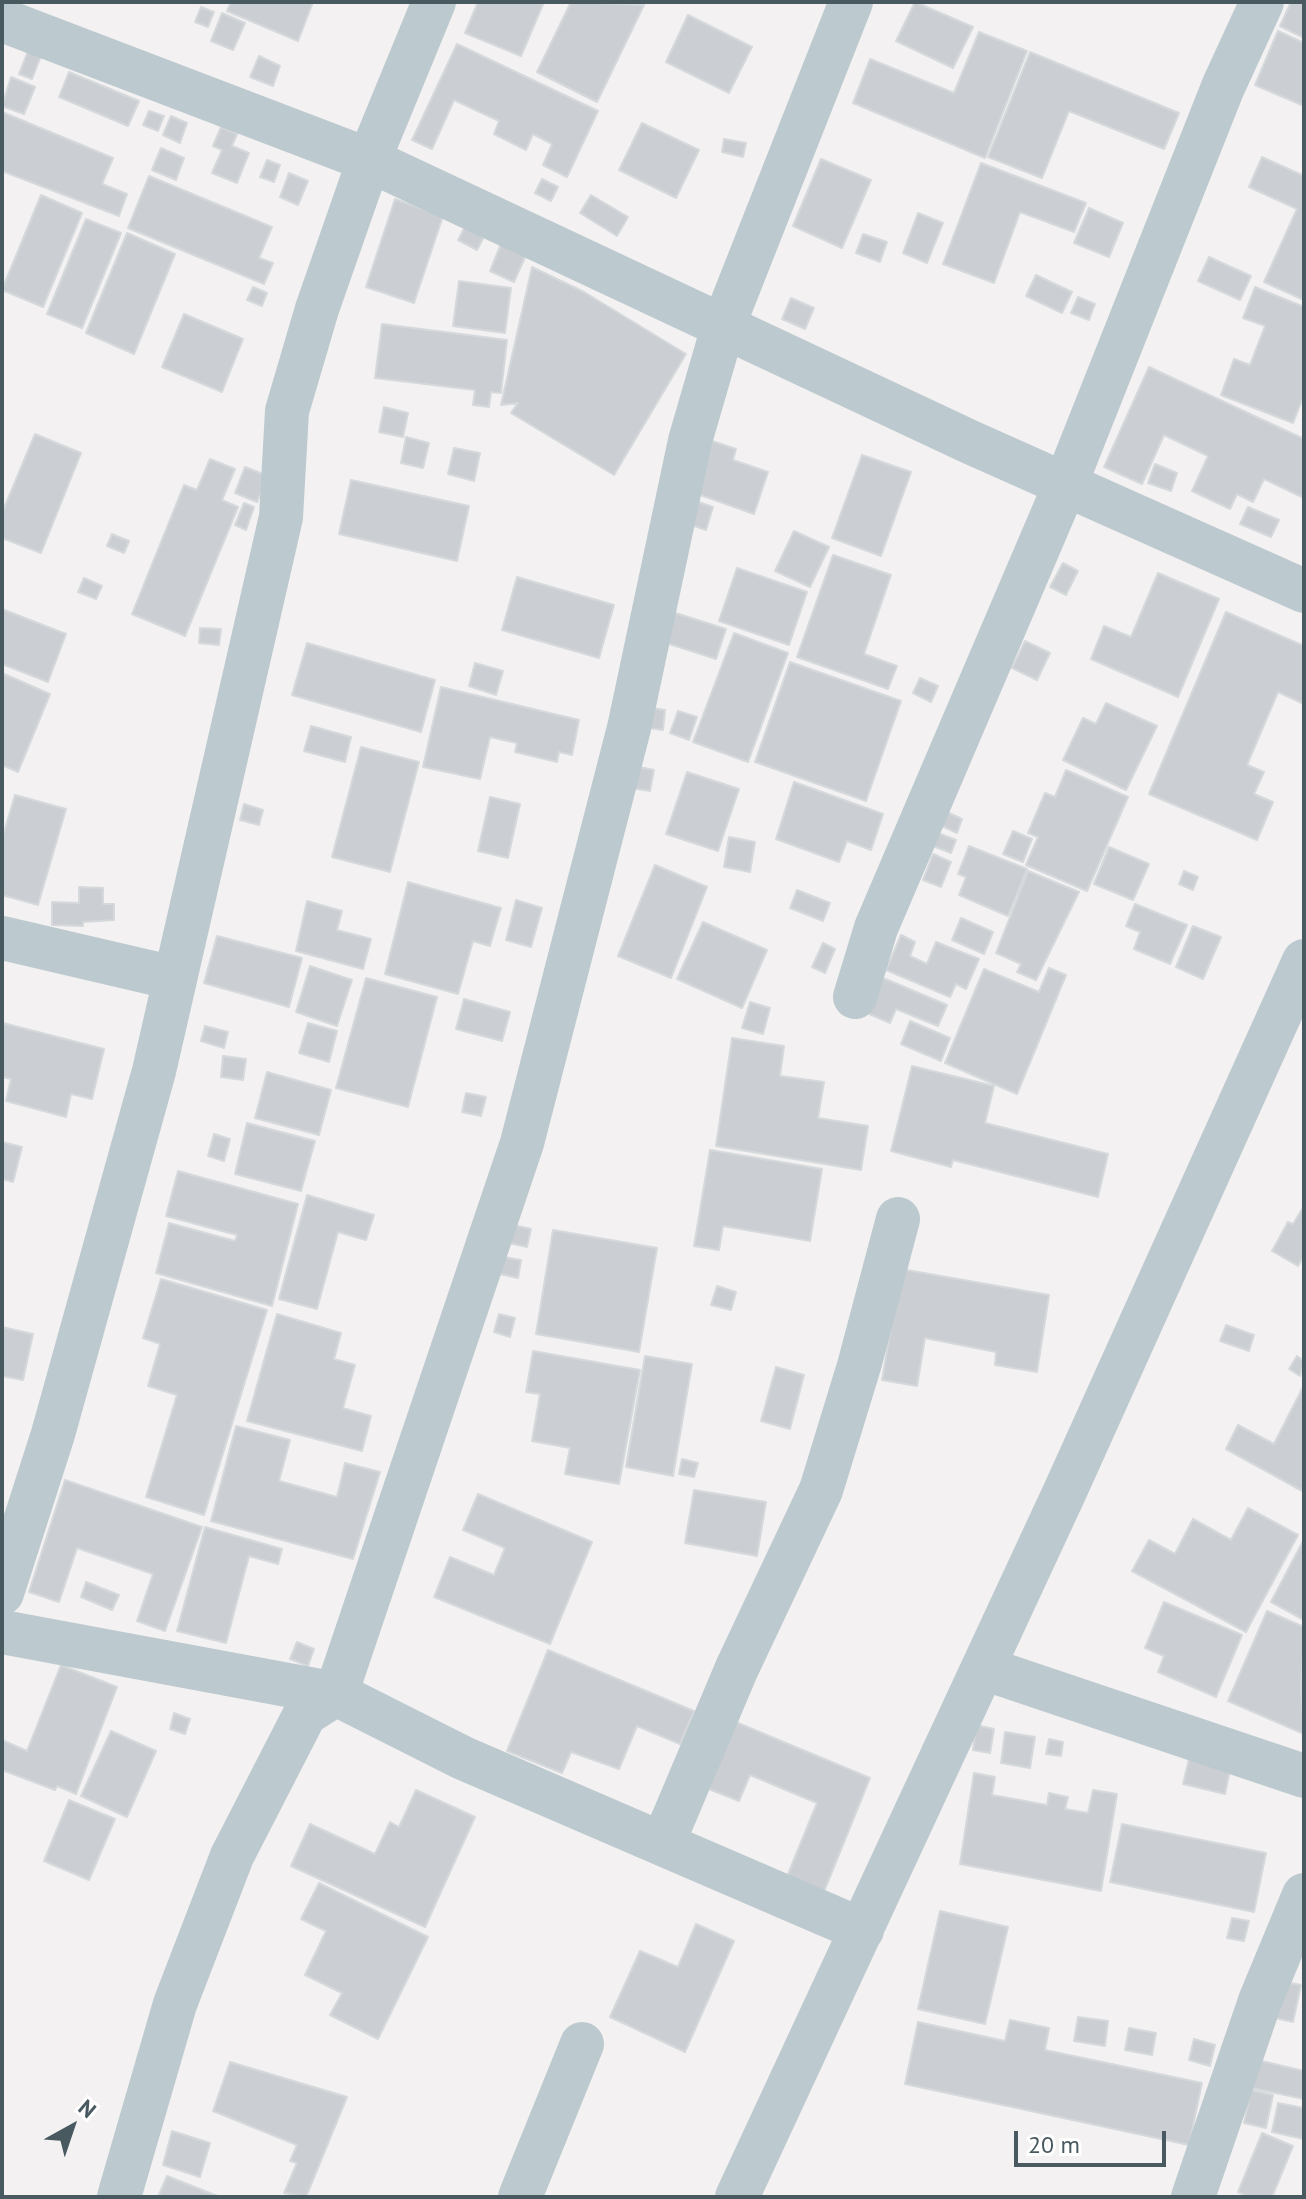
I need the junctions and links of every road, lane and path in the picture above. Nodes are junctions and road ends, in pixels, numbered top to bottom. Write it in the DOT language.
graph roads {
  1 [pos="6,2"];
  2 [pos="434,2"];
  3 [pos="851,2"];
  4 [pos="1262,2"];
  5 [pos="2,10"];
  6 [pos="2,20"];
  7 [pos="369,160"];
  8 [pos="724,324"];
  9 [pos="1066,483"];
  10 [pos="1304,591"];
  11 [pos="2,938"];
  12 [pos="1304,961"];
  13 [pos="174,978"];
  14 [pos="855,997"];
  15 [pos="898,1219"];
  16 [pos="2,1593"];
  17 [pos="2,1632"];
  18 [pos="983,1668"];
  19 [pos="336,1694"];
  20 [pos="1304,1776"];
  21 [pos="663,1843"];
  22 [pos="1304,1895"];
  23 [pos="862,1930"];
  24 [pos="582,2044"];
  25 [pos="119,2197"];
  26 [pos="520,2197"];
  27 [pos="737,2197"];
  28 [pos="1193,2197"];
  1 -- 5 [label="street"];
  2 -- 7 [label="street"];
  3 -- 8 [label="street"];
  4 -- 9 [label="street"];
  6 -- 7 [label="street"];
  7 -- 8 [label="street"];
  7 -- 13 [label="street"];
  8 -- 9 [label="street"];
  8 -- 19 [label="street"];
  9 -- 10 [label="street"];
  9 -- 14 [label="street"];
  11 -- 13 [label="street"];
  12 -- 18 [label="street"];
  13 -- 16 [label="street"];
  15 -- 21 [label="street"];
  17 -- 19 [label="street"];
  18 -- 20 [label="street"];
  18 -- 23 [label="street"];
  19 -- 21 [label="street"];
  19 -- 25 [label="street"];
  21 -- 23 [label="street"];
  22 -- 28 [label="street"];
  23 -- 27 [label="street"];
  24 -- 26 [label="street"];
}
